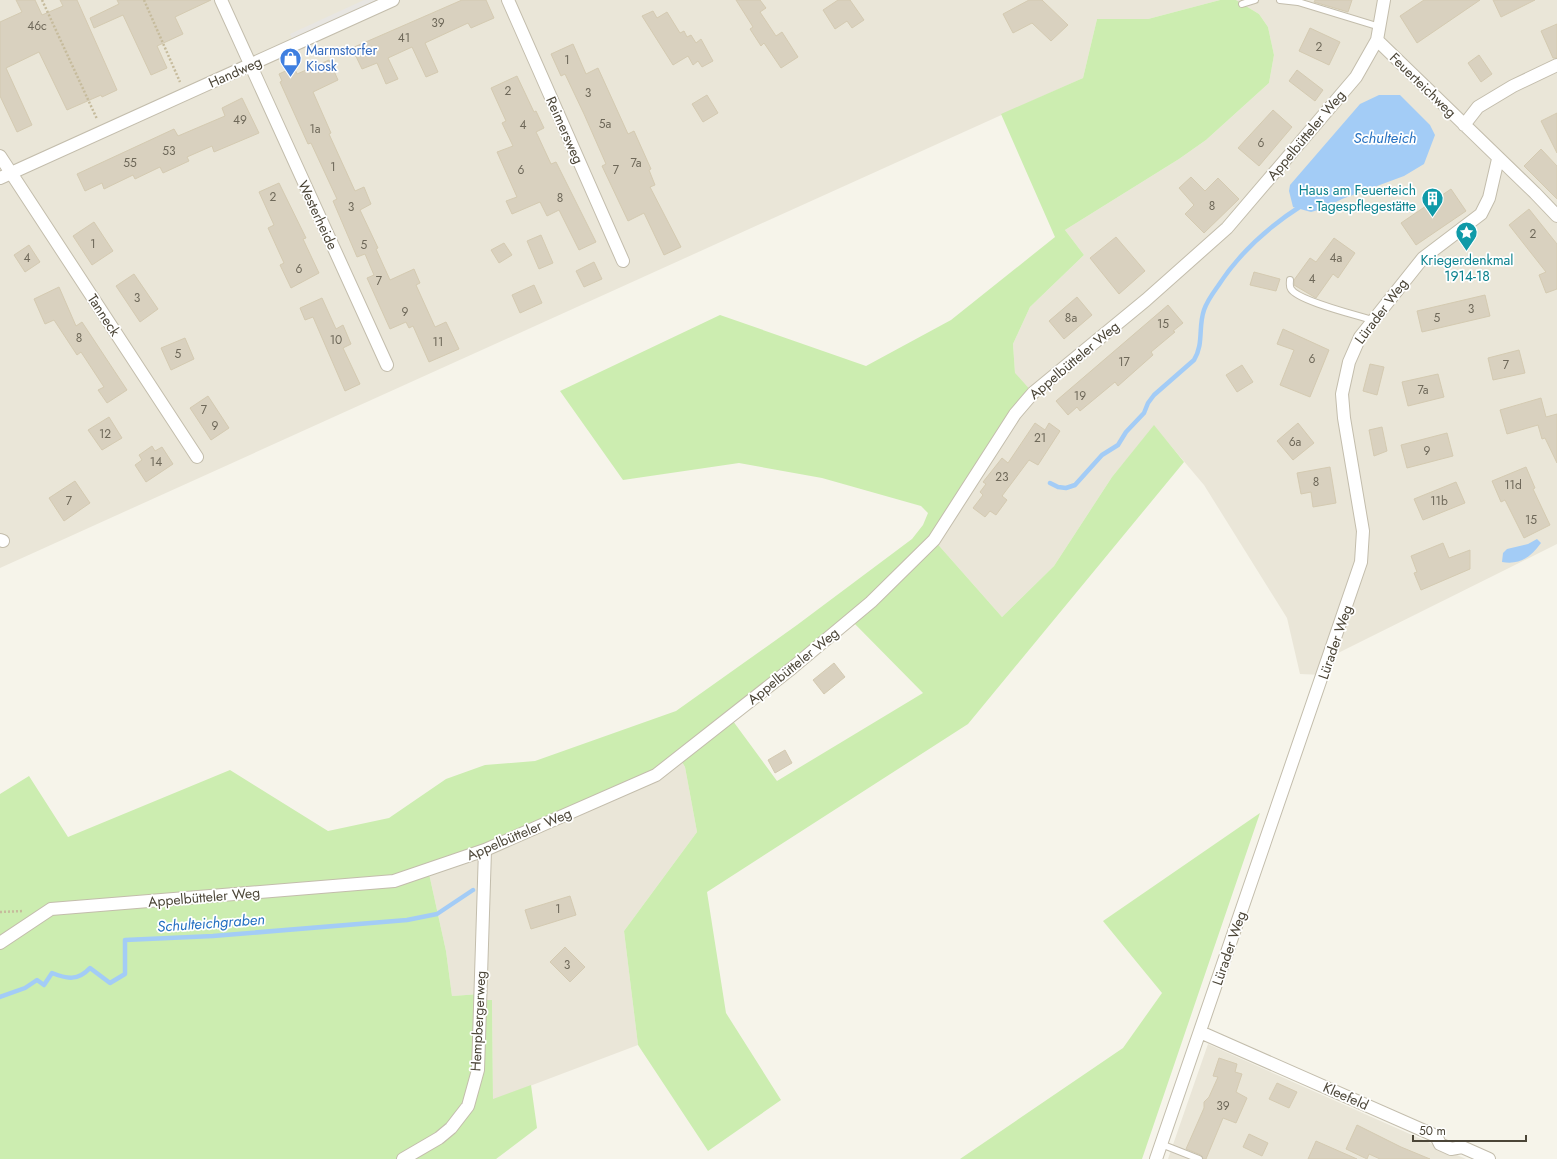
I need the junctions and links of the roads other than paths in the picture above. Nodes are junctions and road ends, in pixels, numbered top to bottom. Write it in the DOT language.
graph roads {
  1 [pos="221,0"];
  2 [pos="393,0"];
  3 [pos="508,0"];
  4 [pos="1255,0"];
  5 [pos="1280,0"];
  6 [pos="1384,0"];
  7 [pos="1242,4"];
  8 [pos="1380,26"];
  9 [pos="1377,40"];
  10 [pos="250,65"];
  11 [pos="1557,65"];
  12 [pos="1464,125"];
  13 [pos="0,156"];
  14 [pos="1498,158"];
  15 [pos="11,173"];
  16 [pos="0,178"];
  17 [pos="1557,216"];
  18 [pos="623,261"];
  19 [pos="1290,280"];
  20 [pos="1372,320"];
  21 [pos="387,365"];
  22 [pos="197,457"];
  23 [pos="485,850"];
  24 [pos="0,943"];
  25 [pos="1200,1032"];
  26 [pos="1161,1144"];
  27 [pos="1482,1158"];
  28 [pos="403,1159"];
  29 [pos="1156,1159"];
  30 [pos="1198,1159"];
  1 -- 10 [label="street, Westerheide"];
  2 -- 10 [label="street, Handweg"];
  3 -- 18 [label="street, Reimersweg"];
  4 -- 7 [label="lane"];
  5 -- 8 [label="lane"];
  6 -- 8 [label="street"];
  8 -- 9 [label="street"];
  9 -- 12 [label="street, Feuerteichweg"];
  9 -- 23 [label="street, Appelbütteler Weg"];
  10 -- 15 [label="street, Handweg"];
  10 -- 21 [label="street, Westerheide"];
  11 -- 12 [label="street"];
  12 -- 14 [label="street, Feuerteichweg"];
  13 -- 15 [label="street, Tanneck"];
  14 -- 17 [label="street, Feuerteichweg"];
  14 -- 20 [label="street, Lürader Weg"];
  15 -- 16 [label="street, Handweg"];
  15 -- 22 [label="street, Tanneck"];
  19 -- 20 [label="lane"];
  20 -- 25 [label="street, Lürader Weg"];
  23 -- 24 [label="street, Appelbütteler Weg"];
  23 -- 28 [label="street, Hempbergerweg"];
  25 -- 26 [label="street, Lürader Weg"];
  25 -- 27 [label="street, Kleefeld"];
  26 -- 29 [label="street, Lürader Weg"];
  26 -- 30 [label="lane"];
}
